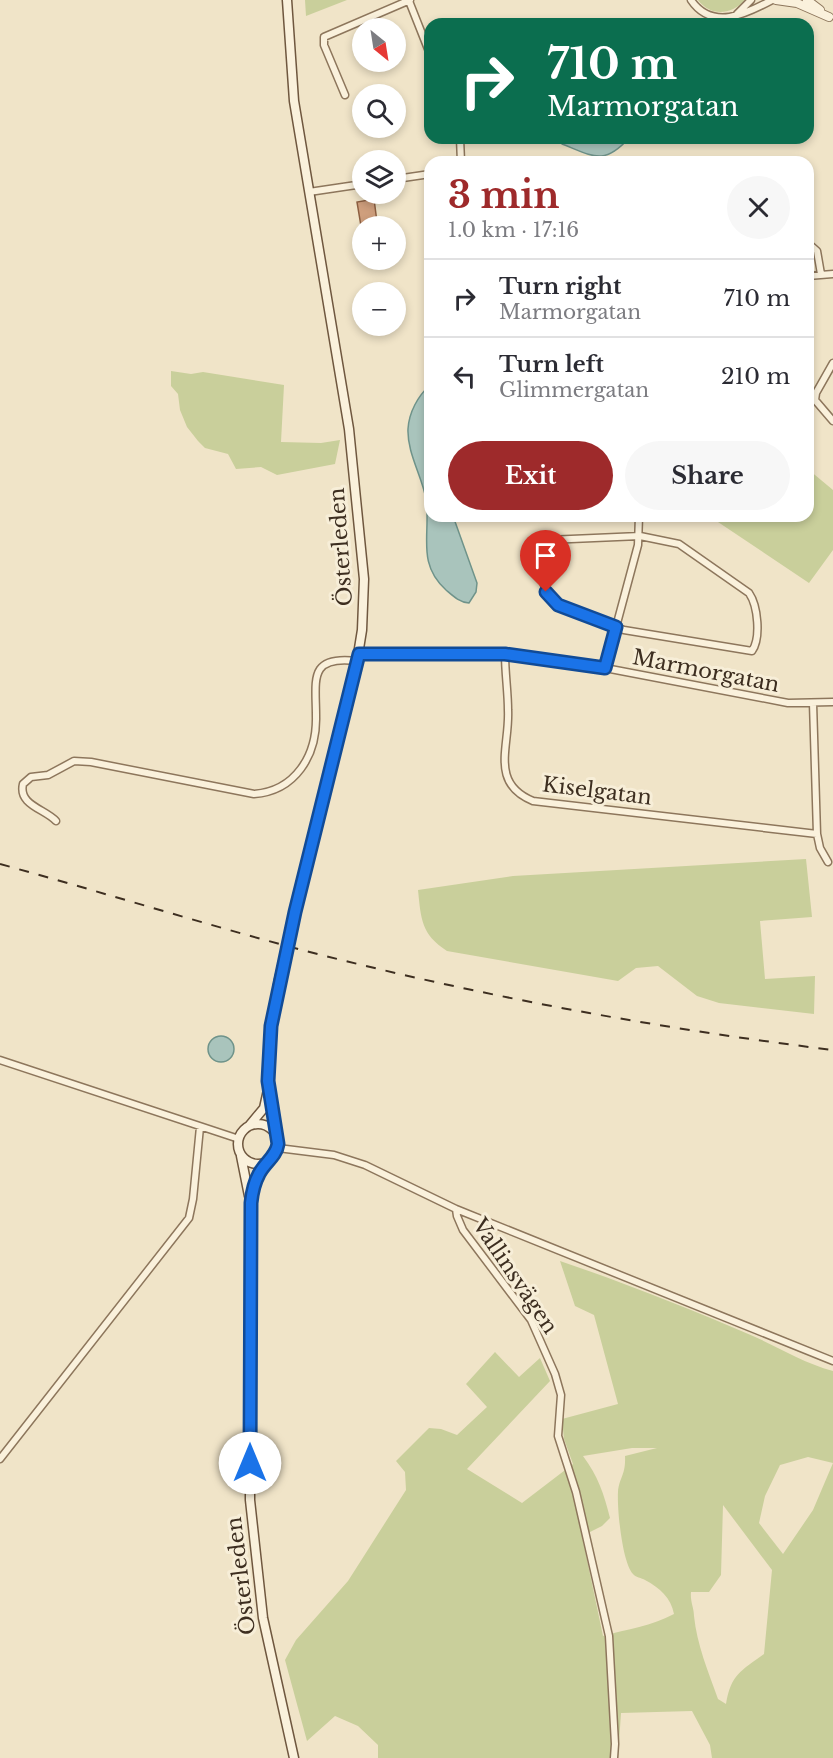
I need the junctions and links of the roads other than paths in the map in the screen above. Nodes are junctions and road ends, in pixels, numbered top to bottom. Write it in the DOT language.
graph roads {
  1 [pos="287,0"];
  2 [pos="410,0"];
  3 [pos="691,0"];
  4 [pos="751,0"];
  5 [pos="773,0"];
  6 [pos="807,0"];
  7 [pos="734,16"];
  8 [pos="831,19"];
  9 [pos="424,38"];
  10 [pos="345,94"];
  11 [pos="424,175"];
  12 [pos="406,178"];
  13 [pos="352,186"];
  14 [pos="309,192"];
  15 [pos="814,248"];
  16 [pos="821,274"];
  17 [pos="833,274"];
  18 [pos="814,275"];
  19 [pos="833,363"];
  20 [pos="833,421"];
  21 [pos="639,522"];
  22 [pos="640,536"];
  23 [pos="616,627"];
  24 [pos="505,654"];
  25 [pos="358,658"];
  26 [pos="605,668"];
  27 [pos="833,702"];
  28 [pos="813,704"];
  29 [pos="57,821"];
  30 [pos="817,834"];
  31 [pos="828,862"];
  32 [pos="0,1060"];
  33 [pos="269,1087"];
  34 [pos="248,1126"];
  35 [pos="200,1127"];
  36 [pos="276,1134"];
  37 [pos="239,1139"];
  38 [pos="278,1149"];
  39 [pos="240,1152"];
  40 [pos="270,1160"];
  41 [pos="251,1206"];
  42 [pos="456,1209"];
  43 [pos="833,1361"];
  44 [pos="0,1459"];
  45 [pos="294,1758"];
  46 [pos="614,1758"];
  1 -- 14 [label="main road, Österleden"];
  2 -- 9 [label="street"];
  2 -- 10 [label="street"];
  3 -- 7 [label="street"];
  4 -- 7 [label="street"];
  5 -- 7 [label="street"];
  5 -- 8 [label="street"];
  6 -- 8 [label="street"];
  11 -- 12 [label="street"];
  13 -- 14 [label="street"];
  14 -- 25 [label="main road, Österleden"];
  15 -- 16 [label="street"];
  16 -- 17 [label="street"];
  16 -- 18 [label="street"];
  19 -- 20 [label="street"];
  21 -- 22 [label="street"];
  22 -- 23 [label="street"];
  22 -- 23 [label="street"];
  22 -- 23 [label="street"];
  23 -- 26 [label="street"];
  24 -- 25 [label="street, Marmorgatan"];
  24 -- 26 [label="street, Marmorgatan"];
  24 -- 30 [label="street, Kiselgatan"];
  25 -- 29 [label="street, Marmorgatan"];
  25 -- 33 [label="main road, Österleden"];
  26 -- 28 [label="street, Marmorgatan"];
  27 -- 28 [label="street, Marmorgatan"];
  28 -- 30 [label="street"];
  30 -- 31 [label="street"];
  32 -- 35 [label="street"];
  33 -- 34 [label="main road, Österleden"];
  33 -- 36 [label="main road, Österleden"];
  34 -- 36 [label="main road"];
  34 -- 37 [label="main road, Österleden"];
  35 -- 37 [label="street"];
  35 -- 44 [label="street"];
  36 -- 38 [label="main road, Österleden"];
  37 -- 39 [label="main road, Österleden"];
  38 -- 40 [label="main road, Österleden"];
  38 -- 42 [label="street, Vallinsvägen"];
  39 -- 40 [label="main road"];
  39 -- 41 [label="main road, Österleden"];
  40 -- 41 [label="main road, Österleden"];
  41 -- 45 [label="main road, Österleden"];
  42 -- 43 [label="street"];
  42 -- 46 [label="street, Vallinsvägen"];
}
